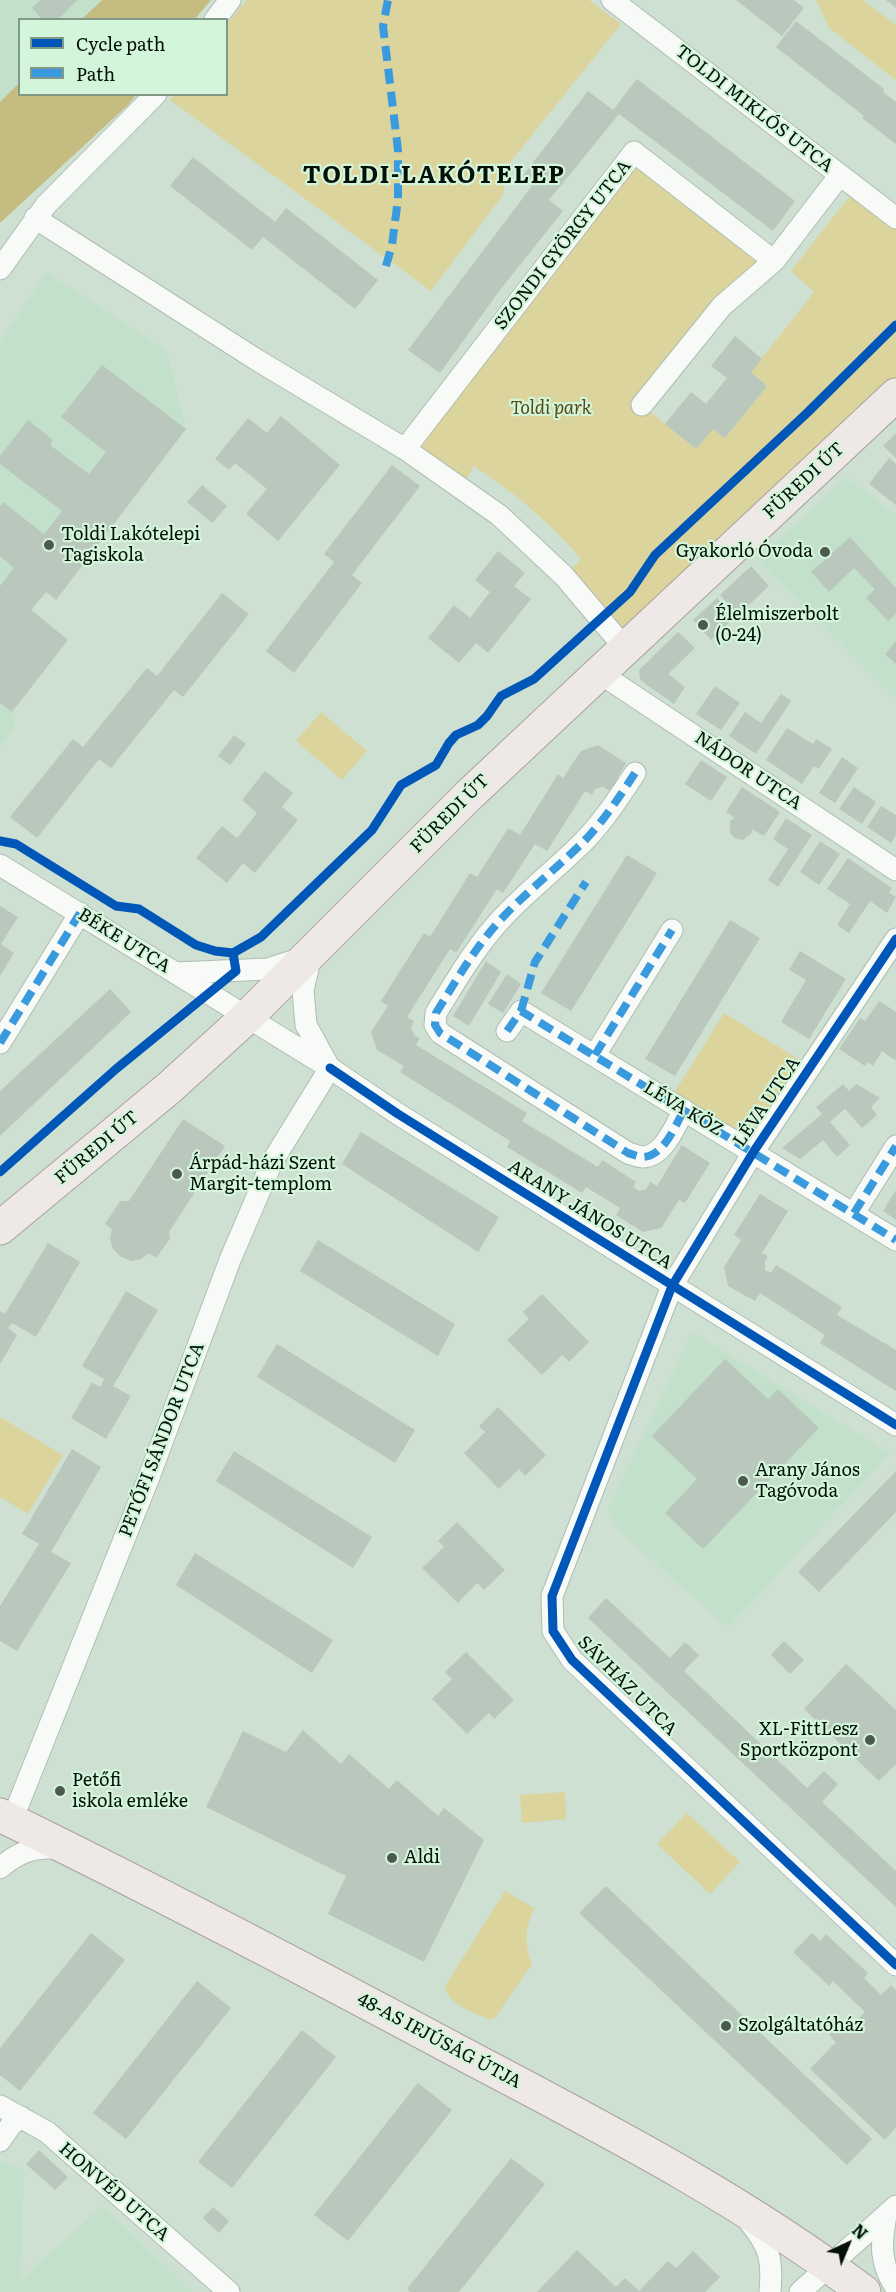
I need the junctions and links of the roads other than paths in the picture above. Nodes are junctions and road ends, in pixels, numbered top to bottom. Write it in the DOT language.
graph roads {
  1 [pos="230,0"];
  2 [pos="612,0"];
  3 [pos="216,18"];
  4 [pos="154,96"];
  5 [pos="840,175"];
  6 [pos="36,218"];
  7 [pos="896,218"];
  8 [pos="774,261"];
  9 [pos="0,269"];
  10 [pos="896,395"];
  11 [pos="642,405"];
  12 [pos="405,449"];
  13 [pos="624,647"];
  14 [pos="598,672"];
  15 [pos="635,772"];
  16 [pos="0,864"];
  17 [pos="896,870"];
  18 [pos="80,913"];
  19 [pos="672,930"];
  20 [pos="896,939"];
  21 [pos="311,955"];
  22 [pos="176,973"];
  23 [pos="247,1017"];
  24 [pos="507,1031"];
  25 [pos="0,1043"];
  26 [pos="595,1055"];
  27 [pos="330,1068"];
  28 [pos="684,1110"];
  29 [pos="896,1146"];
  30 [pos="754,1151"];
  31 [pos="854,1213"];
  32 [pos="0,1228"];
  33 [pos="896,1240"];
  34 [pos="672,1286"];
  35 [pos="896,1425"];
  36 [pos="6,1818"];
  37 [pos="71,1850"];
  38 [pos="0,1868"];
  39 [pos="896,1965"];
  40 [pos="0,2106"];
  41 [pos="21,2117"];
  42 [pos="0,2141"];
  43 [pos="734,2203"];
  44 [pos="891,2210"];
  45 [pos="830,2266"];
  46 [pos="896,2288"];
  47 [pos="229,2292"];
  48 [pos="770,2292"];
  49 [pos="800,2292"];
  50 [pos="864,2292"];
  1 -- 3 [label="street"];
  2 -- 5 [label="street, TOLDI MIKLÓS UTCA"];
  4 -- 6 [label="street"];
  5 -- 7 [label="street, TOLDI MIKLÓS UTCA"];
  5 -- 8 [label="street"];
  6 -- 9 [label="street"];
  6 -- 12 [label="street"];
  8 -- 11 [label="street"];
  8 -- 12 [label="street, SZONDI GYÖRGY UTCA"];
  10 -- 13 [label="main road, FÜREDI ÚT"];
  12 -- 13 [label="street"];
  13 -- 14 [label="main road, FÜREDI ÚT"];
  14 -- 17 [label="street, NÁDOR UTCA"];
  14 -- 21 [label="main road, FÜREDI ÚT"];
  15 -- 28 [label="street"];
  16 -- 18 [label="street, BÉKE UTCA"];
  18 -- 22 [label="street, BÉKE UTCA"];
  18 -- 25 [label="street"];
  19 -- 26 [label="street"];
  20 -- 30 [label="street, LÉVA UTCA"];
  21 -- 22 [label="street"];
  21 -- 23 [label="main road, FÜREDI ÚT"];
  21 -- 27 [label="street"];
  22 -- 23 [label="street, BÉKE UTCA"];
  23 -- 27 [label="street, ARANY JÁNOS UTCA"];
  23 -- 32 [label="main road, FÜREDI ÚT"];
  24 -- 26 [label="street, LÉVA KÖZ"];
  26 -- 28 [label="street, LÉVA KÖZ"];
  27 -- 34 [label="street, ARANY JÁNOS UTCA"];
  27 -- 36 [label="street, PETŐFI SÁNDOR UTCA"];
  28 -- 30 [label="street, LÉVA KÖZ"];
  29 -- 31 [label="street"];
  30 -- 31 [label="street, LÉVA KÖZ"];
  30 -- 34 [label="street, LÉVA UTCA"];
  31 -- 33 [label="street, LÉVA KÖZ"];
  34 -- 35 [label="street, ARANY JÁNOS UTCA"];
  34 -- 39 [label="street, SÁVHÁZ UTCA"];
  36 -- 37 [label="main road, 48-AS IFJÚSÁG ÚTJA"];
  37 -- 38 [label="street"];
  37 -- 43 [label="main road, 48-AS IFJÚSÁG ÚTJA"];
  40 -- 41 [label="street, HONVÉD UTCA"];
  41 -- 42 [label="street"];
  41 -- 47 [label="street, HONVÉD UTCA"];
  43 -- 45 [label="main road, 48-AS IFJÚSÁG ÚTJA"];
  43 -- 48 [label="street"];
  44 -- 45 [label="street"];
  44 -- 46 [label="street"];
  45 -- 49 [label="street"];
  45 -- 50 [label="main road, 48-AS IFJÚSÁG ÚTJA"];
}
